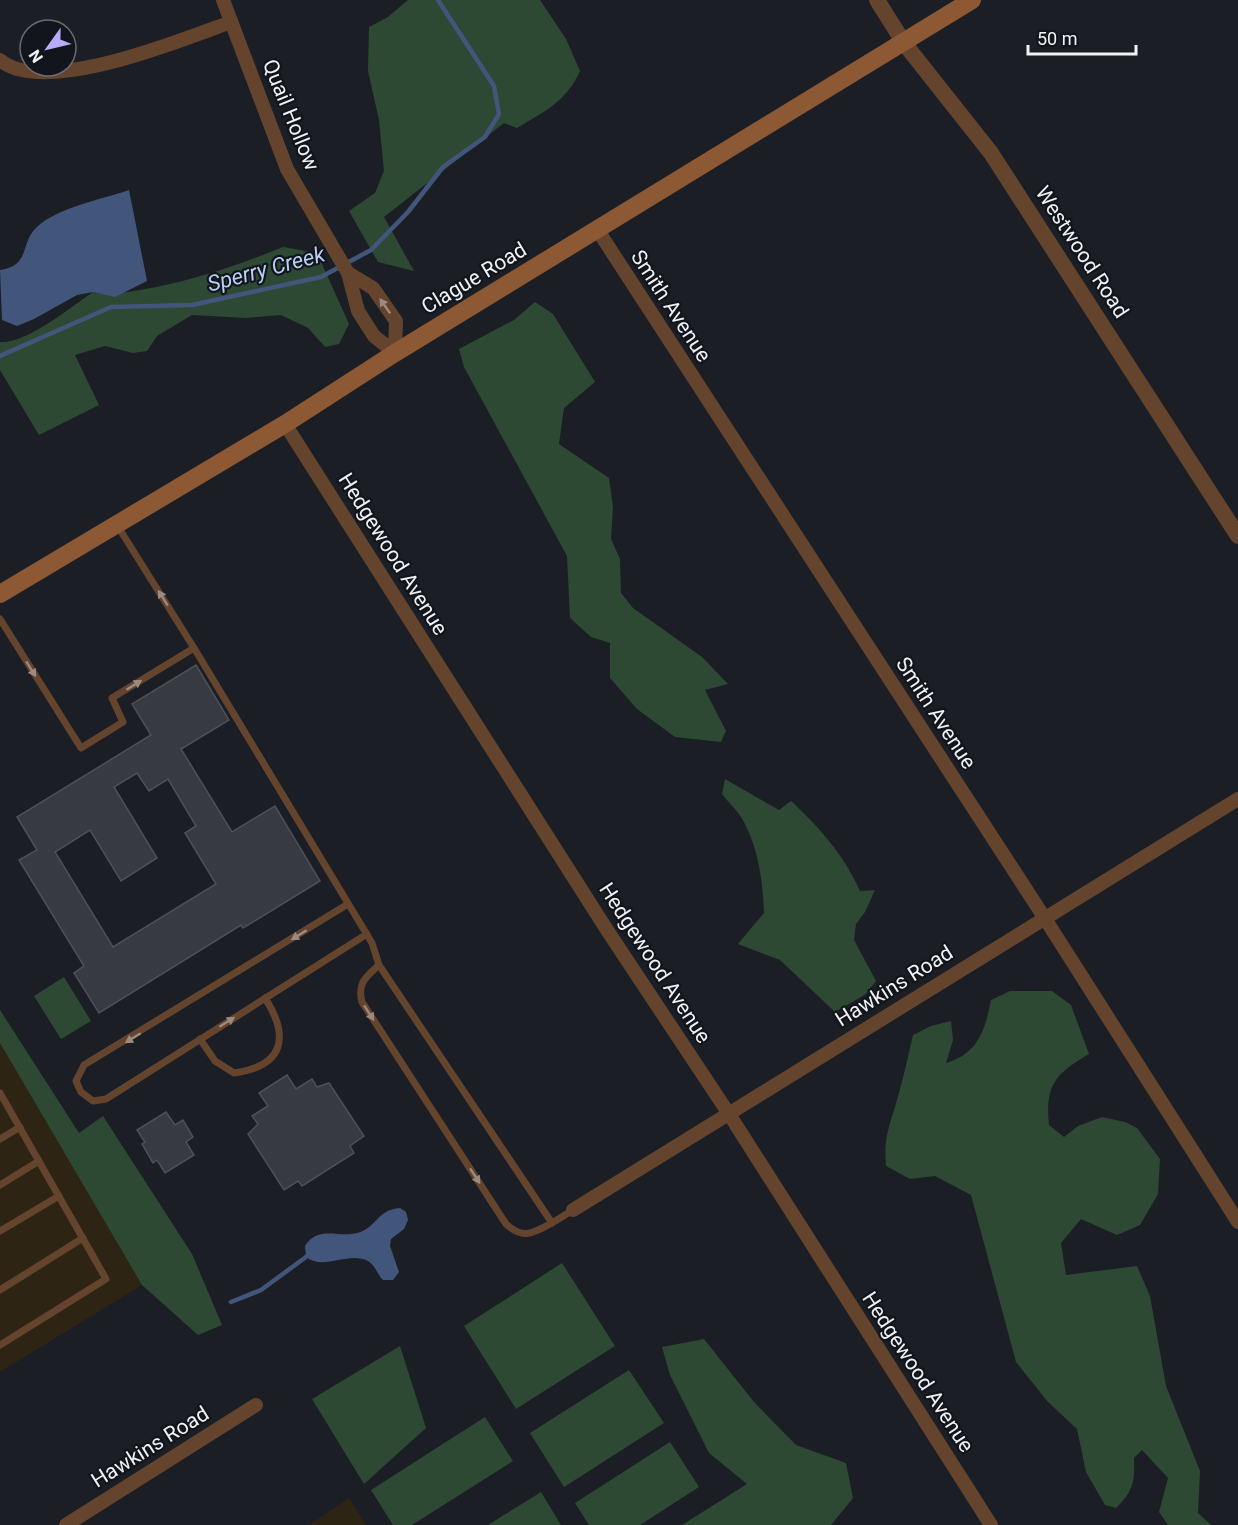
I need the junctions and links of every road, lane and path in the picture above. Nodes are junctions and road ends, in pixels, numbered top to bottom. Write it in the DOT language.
graph roads {
  1 [pos="223,0"];
  2 [pos="877,0"];
  3 [pos="972,0"];
  4 [pos="231,22"];
  5 [pos="904,43"];
  6 [pos="0,60"];
  7 [pos="597,229"];
  8 [pos="348,273"];
  9 [pos="395,352"];
  10 [pos="285,424"];
  11 [pos="116,523"];
  12 [pos="1238,536"];
  13 [pos="0,594"];
  14 [pos="0,619"];
  15 [pos="194,648"];
  16 [pos="1238,799"];
  17 [pos="348,904"];
  18 [pos="1044,917"];
  19 [pos="367,934"];
  20 [pos="379,965"];
  21 [pos="265,998"];
  22 [pos="200,1039"];
  23 [pos="0,1093"];
  24 [pos="729,1114"];
  25 [pos="20,1127"];
  26 [pos="0,1139"];
  27 [pos="39,1161"];
  28 [pos="0,1185"];
  29 [pos="59,1196"];
  30 [pos="573,1210"];
  31 [pos="1238,1222"];
  32 [pos="552,1223"];
  33 [pos="0,1231"];
  34 [pos="83,1239"];
  35 [pos="0,1290"];
  36 [pos="0,1345"];
  37 [pos="256,1405"];
  38 [pos="66,1525"];
  39 [pos="991,1525"];
  1 -- 4 [label="street, Quail Hollow"];
  2 -- 5 [label="street, Westwood Road"];
  3 -- 5 [label="main road, Clague Road"];
  4 -- 6 [label="street"];
  4 -- 8 [label="street, Quail Hollow"];
  5 -- 7 [label="main road, Clague Road"];
  5 -- 12 [label="street, Westwood Road"];
  7 -- 9 [label="main road, Clague Road"];
  7 -- 18 [label="street, Smith Avenue"];
  8 -- 9 [label="street, Quail Hollow"];
  9 -- 8 [label="street, one-way"];
  9 -- 10 [label="main road, Clague Road"];
  10 -- 11 [label="main road, Clague Road"];
  10 -- 24 [label="street, Hedgewood Avenue"];
  11 -- 13 [label="main road, Clague Road"];
  15 -- 11 [label="lane, one-way"];
  14 -- 15 [label="lane, one-way"];
  15 -- 17 [label="lane"];
  16 -- 18 [label="street, Hawkins Road"];
  17 -- 19 [label="lane"];
  17 -- 22 [label="lane, one-way"];
  18 -- 24 [label="street, Hawkins Road"];
  18 -- 31 [label="street, Smith Avenue"];
  19 -- 20 [label="lane"];
  19 -- 21 [label="lane"];
  20 -- 32 [label="lane"];
  20 -- 32 [label="lane, one-way"];
  22 -- 21 [label="lane, one-way"];
  21 -- 22 [label="lane"];
  23 -- 25 [label="lane"];
  24 -- 30 [label="street, Hawkins Road"];
  24 -- 39 [label="street, Hedgewood Avenue"];
  25 -- 26 [label="lane"];
  25 -- 27 [label="lane"];
  27 -- 28 [label="lane"];
  27 -- 29 [label="lane"];
  29 -- 33 [label="lane"];
  29 -- 34 [label="lane"];
  30 -- 32 [label="lane"];
  34 -- 35 [label="lane"];
  34 -- 36 [label="lane"];
  37 -- 38 [label="street, Hawkins Road"];
}
